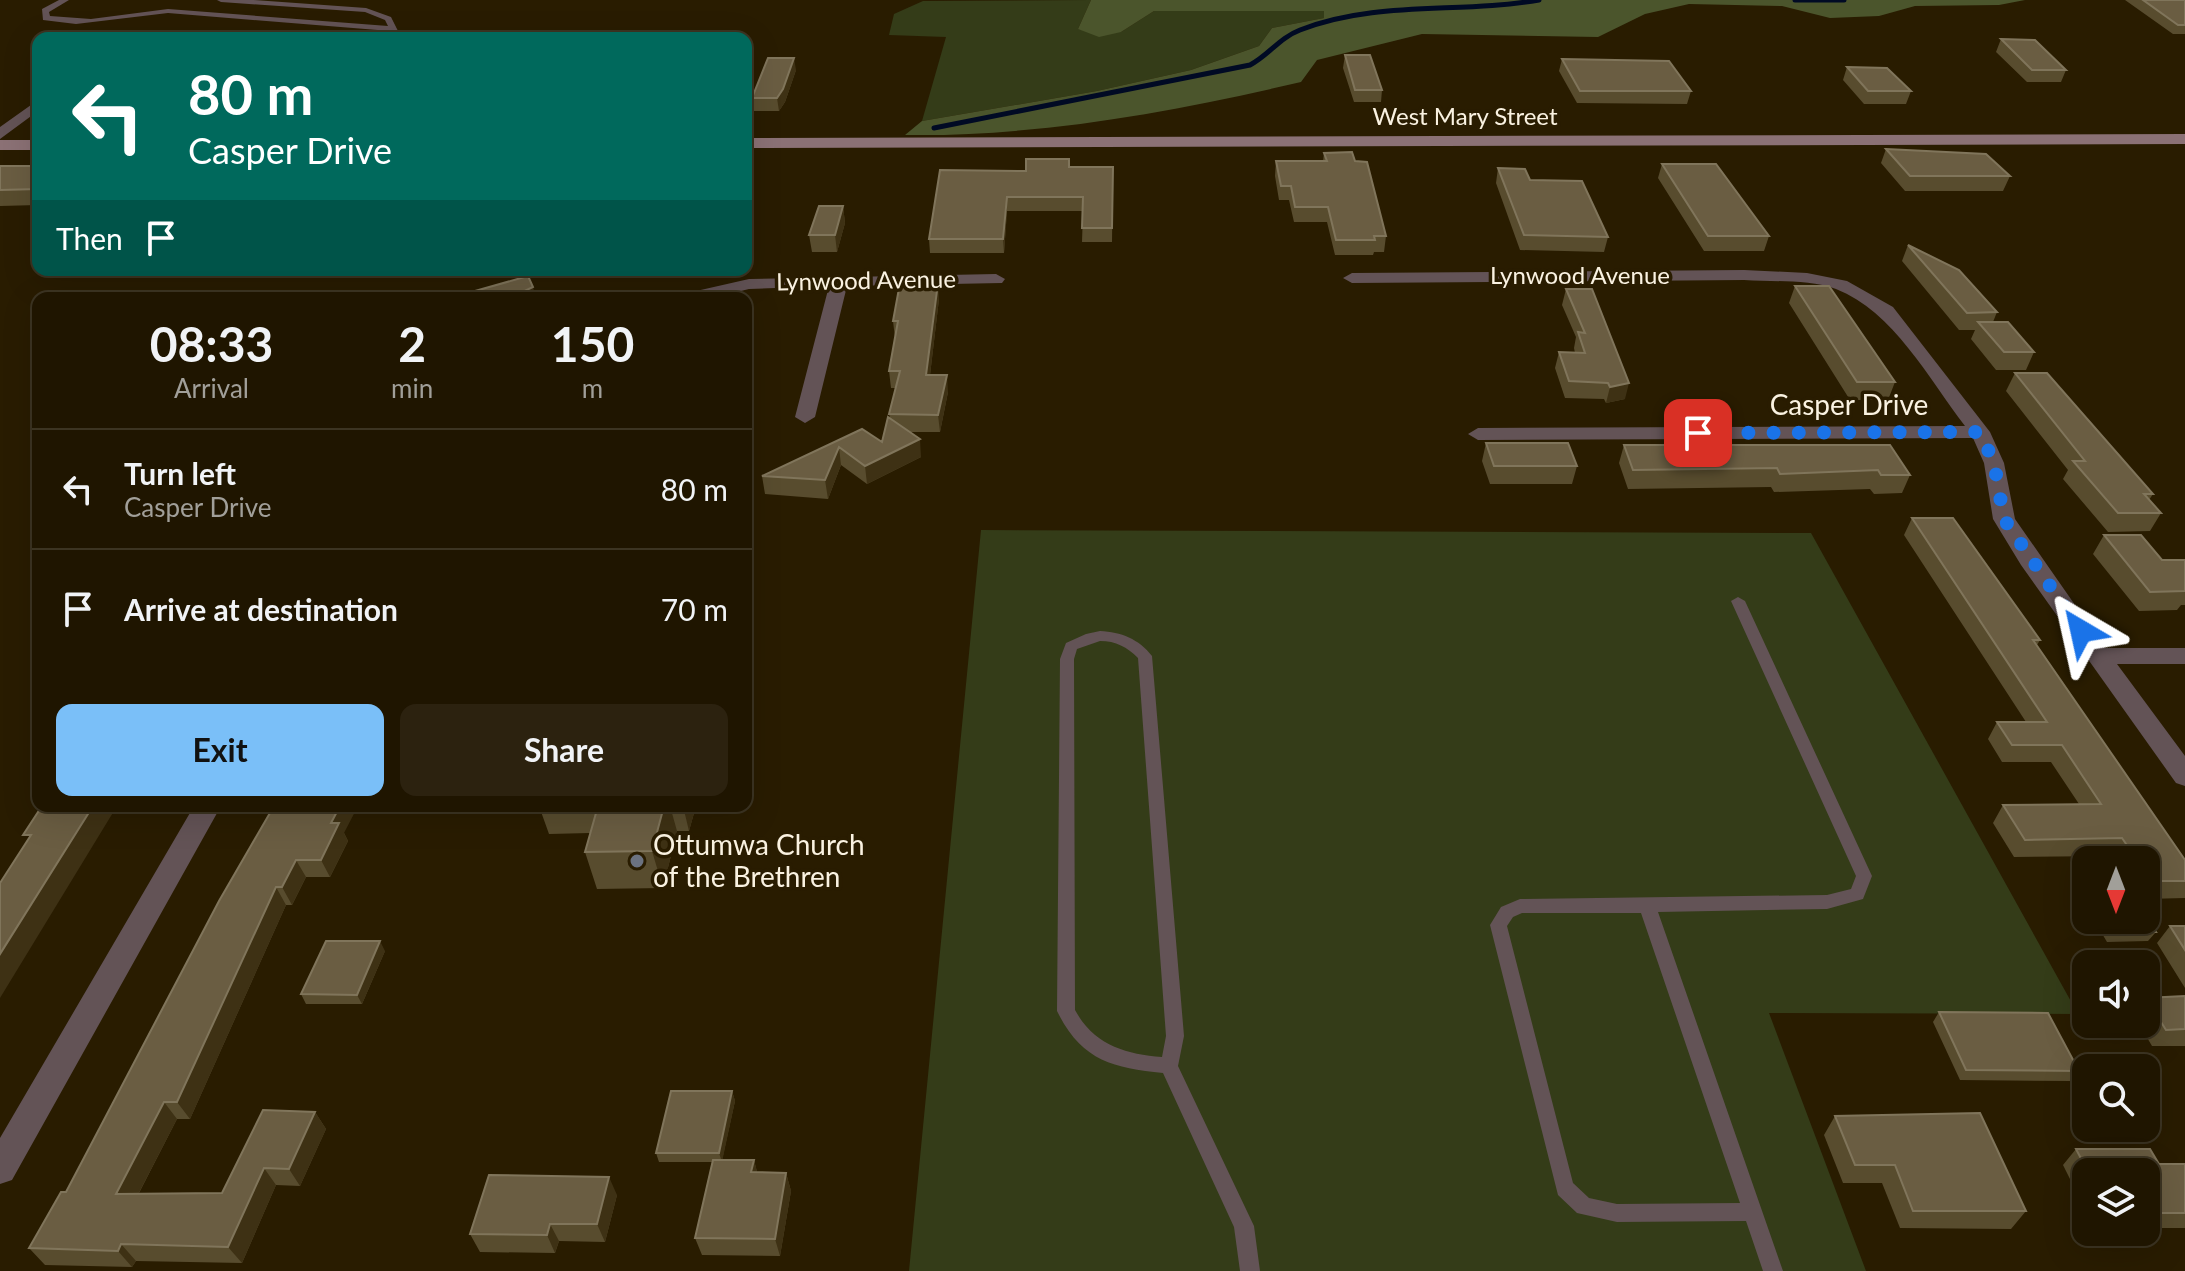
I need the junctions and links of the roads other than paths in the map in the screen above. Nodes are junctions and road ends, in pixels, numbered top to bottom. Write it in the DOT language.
graph roads {
  1 [pos="65,0"];
  2 [pos="221,0"];
  3 [pos="382,32"];
  4 [pos="392,32"];
  5 [pos="32,109"];
  6 [pos="0,134"];
  7 [pos="2185,139"];
  8 [pos="752,143"];
  9 [pos="0,145"];
  10 [pos="32,145"];
  11 [pos="1352,278"];
  12 [pos="996,279"];
  13 [pos="839,281"];
  14 [pos="715,292"];
  15 [pos="805,417"];
  16 [pos="1980,432"];
  17 [pos="1478,434"];
  18 [pos="1738,601"];
  19 [pos="2099,656"];
  20 [pos="2185,656"];
  21 [pos="2185,776"];
  22 [pos="205,812"];
  23 [pos="1647,906"];
  24 [pos="1169,1066"];
  25 [pos="0,1169"];
  26 [pos="1751,1212"];
  27 [pos="1250,1271"];
  28 [pos="1773,1271"];
  1 -- 3 [label="lane"];
  2 -- 4 [label="lane"];
  5 -- 6 [label="street"];
  7 -- 8 [label="main road, West Mary Street"];
  9 -- 10 [label="main road"];
  11 -- 16 [label="street, Lynwood Avenue"];
  12 -- 13 [label="street, Lynwood Avenue"];
  13 -- 14 [label="street, Lynwood Avenue"];
  13 -- 15 [label="street"];
  16 -- 17 [label="street, Casper Drive"];
  16 -- 19 [label="street, Lynwood Avenue"];
  18 -- 23 [label="lane"];
  19 -- 20 [label="street"];
  19 -- 21 [label="street, Lynwood Avenue"];
  22 -- 25 [label="street"];
  23 -- 26 [label="lane"];
  23 -- 26 [label="lane"];
  24 -- 24 [label="lane"];
  24 -- 27 [label="lane"];
  26 -- 28 [label="lane"];
}
